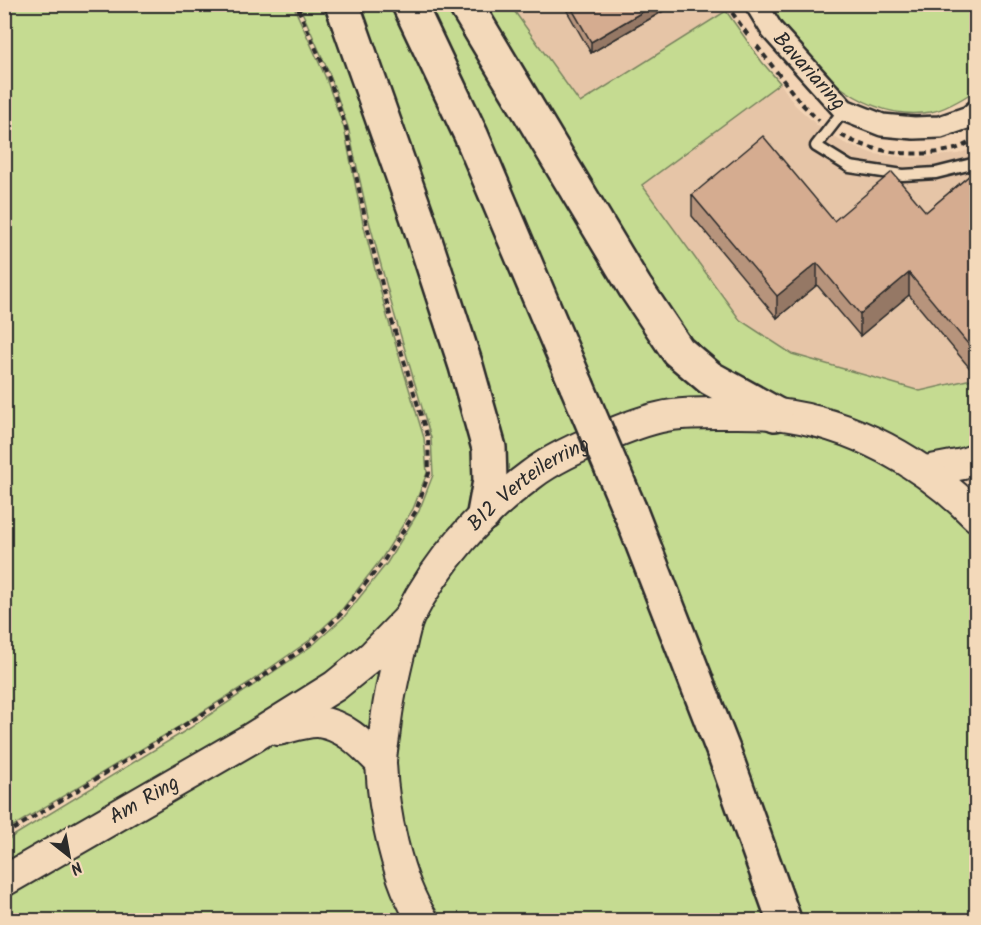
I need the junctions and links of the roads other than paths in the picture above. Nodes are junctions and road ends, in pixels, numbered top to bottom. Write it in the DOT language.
graph roads {
  1 [pos="342,4"];
  2 [pos="408,4"];
  3 [pos="465,4"];
  4 [pos="756,4"];
  5 [pos="844,110"];
  6 [pos="976,111"];
  7 [pos="976,163"];
  8 [pos="775,414"];
  9 [pos="976,459"];
  10 [pos="926,471"];
  11 [pos="484,514"];
  12 [pos="976,516"];
  13 [pos="408,620"];
  14 [pos="252,738"];
  15 [pos="381,763"];
  16 [pos="4,881"];
  17 [pos="417,916"];
  18 [pos="784,921"];
  1 -- 11 [label="main road"];
  2 -- 18 [label="main road, bridge"];
  3 -- 8 [label="main road"];
  4 -- 5 [label="street, Bavariaring"];
  5 -- 6 [label="street, Bavariaring"];
  5 -- 7 [label="lane"];
  8 -- 10 [label="main road, B12 Verteilerring"];
  8 -- 11 [label="main road, B12 Verteilerring"];
  9 -- 10 [label="main road"];
  10 -- 12 [label="main road, B12 Verteilerring"];
  11 -- 13 [label="main road, B12 Verteilerring"];
  13 -- 14 [label="main road, Am Ring"];
  13 -- 15 [label="main road, B12 Verteilerring"];
  14 -- 15 [label="main road, Am Ring"];
  14 -- 16 [label="main road, Am Ring"];
  15 -- 17 [label="main road, B12 Verteilerring"];
}
